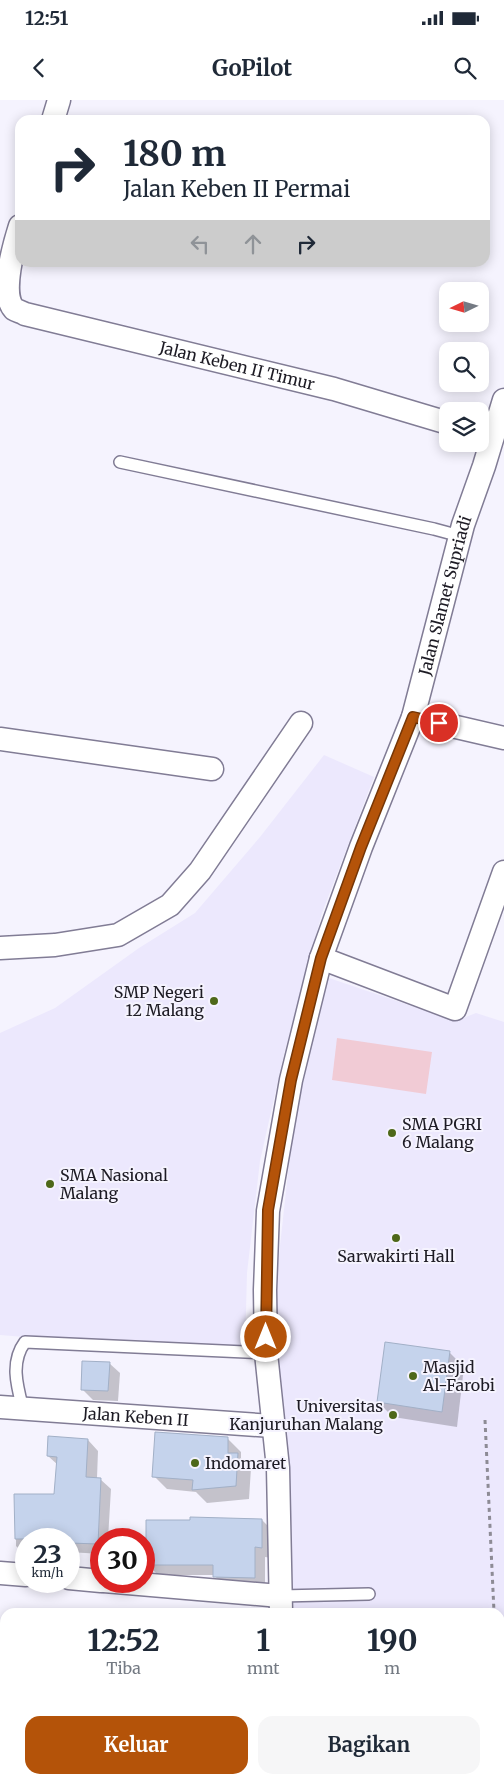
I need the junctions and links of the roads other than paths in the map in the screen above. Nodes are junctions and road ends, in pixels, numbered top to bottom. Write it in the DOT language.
graph roads {
  1 [pos="59,100"];
  2 [pos="54,115"];
  3 [pos="15,244"];
  4 [pos="504,400"];
  5 [pos="439,421"];
  6 [pos="489,429"];
  7 [pos="489,447"];
  8 [pos="120,462"];
  9 [pos="494,468"];
  10 [pos="460,536"];
  11 [pos="413,717"];
  12 [pos="301,723"];
  13 [pos="504,738"];
  14 [pos="0,739"];
  15 [pos="212,769"];
  16 [pos="504,872"];
  17 [pos="0,948"];
  18 [pos="321,958"];
  19 [pos="266,1353"];
  20 [pos="0,1407"];
  21 [pos="23,1408"];
  22 [pos="272,1426"];
  23 [pos="0,1573"];
  24 [pos="15,1574"];
  25 [pos="155,1588"];
  26 [pos="369,1594"];
  27 [pos="280,1604"];
  1 -- 2 [label="street"];
  3 -- 5 [label="street, Jalan Keben II Timur"];
  4 -- 6 [label="street, Jalan Slamet Supriadi"];
  7 -- 9 [label="street, Jalan Slamet Supriadi"];
  8 -- 10 [label="lane"];
  9 -- 10 [label="street, Jalan Slamet Supriadi"];
  10 -- 11 [label="street, Jalan Slamet Supriadi"];
  11 -- 13 [label="street"];
  11 -- 18 [label="street, Jalan Slamet Supriadi"];
  12 -- 17 [label="street"];
  14 -- 15 [label="street"];
  16 -- 18 [label="street"];
  18 -- 19 [label="street, Jalan Slamet Supriadi"];
  19 -- 21 [label="lane"];
  19 -- 22 [label="street, Jalan Slamet Supriadi"];
  20 -- 21 [label="street, Jalan Keben II"];
  21 -- 22 [label="street, Jalan Keben II"];
  22 -- 27 [label="street, Jalan Slamet Supriadi"];
  23 -- 24 [label="street"];
  25 -- 27 [label="street"];
  26 -- 27 [label="lane"];
}
